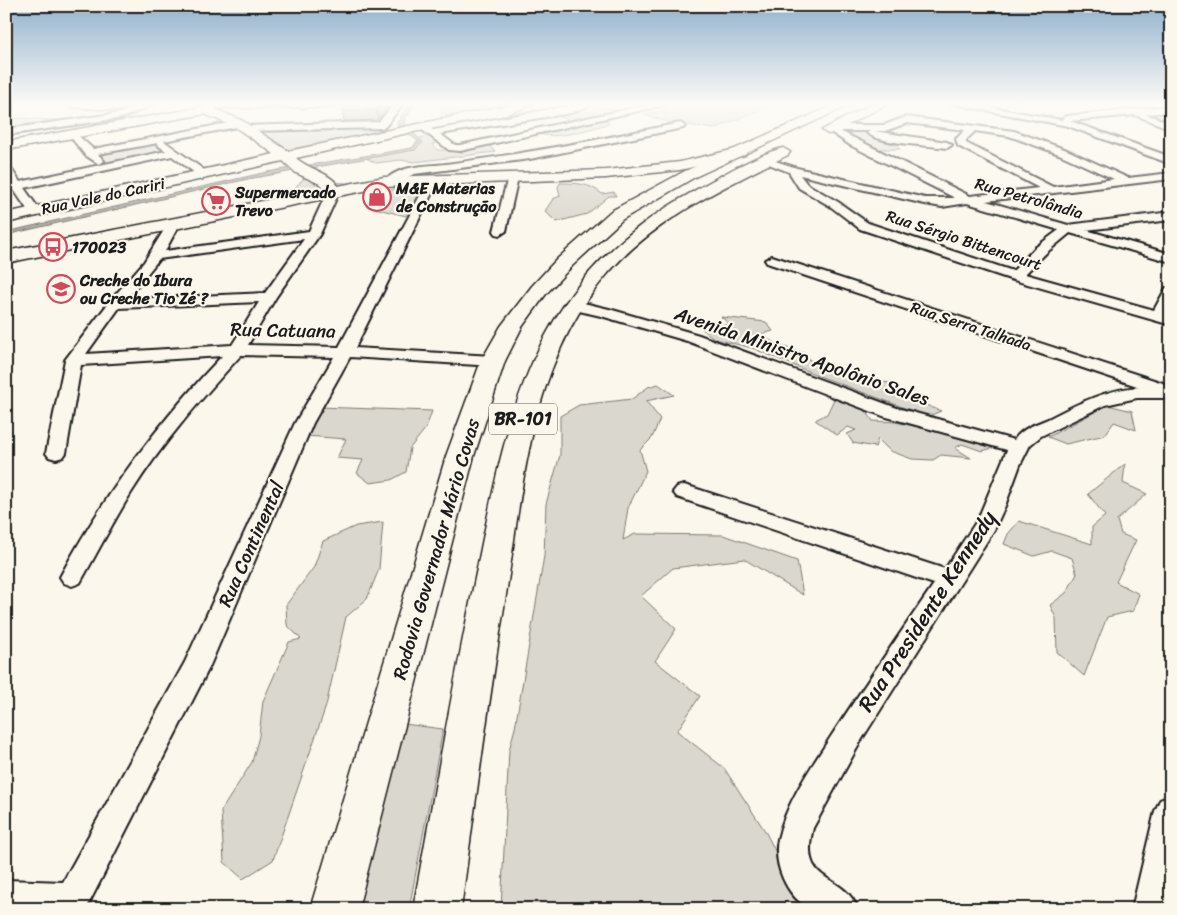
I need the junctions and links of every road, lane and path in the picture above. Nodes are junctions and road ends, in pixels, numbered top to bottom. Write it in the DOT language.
graph roads {
  1 [pos="84,147"];
  2 [pos="117,147"];
  3 [pos="166,147"];
  4 [pos="268,147"];
  5 [pos="350,147"];
  6 [pos="576,147"];
  7 [pos="767,147"];
  8 [pos="780,147"];
  9 [pos="860,147"];
  10 [pos="966,147"];
  11 [pos="1049,147"];
  12 [pos="1135,147"];
  13 [pos="89,152"];
  14 [pos="173,153"];
  15 [pos="753,156"];
  16 [pos="1171,161"];
  17 [pos="106,168"];
  18 [pos="6,169"];
  19 [pos="297,169"];
  20 [pos="794,170"];
  21 [pos="203,174"];
  22 [pos="606,174"];
  23 [pos="1171,176"];
  24 [pos="318,177"];
  25 [pos="513,177"];
  26 [pos="434,179"];
  27 [pos="1124,180"];
  28 [pos="388,181"];
  29 [pos="12,187"];
  30 [pos="1048,189"];
  31 [pos="334,192"];
  32 [pos="313,196"];
  33 [pos="640,200"];
  34 [pos="968,200"];
  35 [pos="256,208"];
  36 [pos="34,212"];
  37 [pos="1171,216"];
  38 [pos="6,218"];
  39 [pos="173,226"];
  40 [pos="1069,228"];
  41 [pos="500,231"];
  42 [pos="314,234"];
  43 [pos="155,256"];
  44 [pos="6,257"];
  45 [pos="1171,258"];
  46 [pos="772,260"];
  47 [pos="1014,276"];
  48 [pos="1171,291"];
  49 [pos="270,297"];
  50 [pos="115,304"];
  51 [pos="571,305"];
  52 [pos="1165,318"];
  53 [pos="237,350"];
  54 [pos="345,352"];
  55 [pos="73,360"];
  56 [pos="493,360"];
  57 [pos="1171,393"];
  58 [pos="1018,448"];
  59 [pos="56,453"];
  60 [pos="684,492"];
  61 [pos="72,577"];
  62 [pos="951,580"];
  63 [pos="1171,811"];
  64 [pos="6,896"];
  65 [pos="70,904"];
  66 [pos="334,909"];
  67 [pos="437,909"];
  68 [pos="841,909"];
  69 [pos="1149,909"];
  1 -- 13 [label="street"];
  2 -- 13 [label="street"];
  3 -- 14 [label="street"];
  4 -- 19 [label="main road"];
  5 -- 19 [label="main road, Rua Vale do Cariri"];
  6 -- 28 [label="street"];
  7 -- 15 [label="main road, Rodovia Governador Mário Covas / BR-101"];
  8 -- 15 [label="main road, Rodovia Governador Mário Covas / BR-101"];
  9 -- 34 [label="street, Rua Petrolândia"];
  10 -- 30 [label="street"];
  11 -- 27 [label="street"];
  12 -- 16 [label="street"];
  13 -- 17 [label="street"];
  14 -- 17 [label="street"];
  14 -- 21 [label="street"];
  15 -- 20 [label="street"];
  15 -- 22 [label="main road"];
  15 -- 33 [label="main road, Rodovia Governador Mário Covas / BR-101"];
  15 -- 51 [label="main road, Rodovia Governador Mário Covas / BR-101"];
  17 -- 29 [label="street"];
  18 -- 29 [label="street"];
  19 -- 21 [label="main road, Rua Vale do Cariri"];
  19 -- 24 [label="main road"];
  19 -- 32 [label="main road"];
  19 -- 35 [label="main road"];
  20 -- 34 [label="street"];
  20 -- 47 [label="street, Rua Sérgio Bittencourt"];
  21 -- 36 [label="main road, Rua Vale do Cariri"];
  22 -- 25 [label="main road"];
  22 -- 33 [label="main road"];
  23 -- 27 [label="street"];
  24 -- 28 [label="main road"];
  24 -- 31 [label="main road"];
  25 -- 26 [label="main road"];
  25 -- 41 [label="street"];
  26 -- 28 [label="main road"];
  26 -- 54 [label="street, Rua Continental"];
  27 -- 30 [label="street"];
  28 -- 31 [label="main road"];
  29 -- 36 [label="street"];
  30 -- 34 [label="street"];
  31 -- 32 [label="main road"];
  31 -- 42 [label="street"];
  32 -- 35 [label="main road"];
  33 -- 56 [label="main road, Rodovia Governador Mário Covas / BR-101"];
  34 -- 40 [label="street, Rua Petrolândia"];
  35 -- 39 [label="main road"];
  36 -- 38 [label="main road, Rua Vale do Cariri"];
  37 -- 40 [label="street"];
  39 -- 43 [label="street"];
  39 -- 44 [label="main road"];
  40 -- 45 [label="street, Rua Petrolândia"];
  40 -- 47 [label="street"];
  42 -- 43 [label="street"];
  42 -- 49 [label="street"];
  43 -- 50 [label="street"];
  46 -- 57 [label="street, Rua Serra Talhada"];
  47 -- 52 [label="street, Rua Sérgio Bittencourt"];
  48 -- 52 [label="street"];
  49 -- 50 [label="street"];
  49 -- 53 [label="street"];
  50 -- 55 [label="street"];
  51 -- 58 [label="street, Avenida Ministro Apolônio Sales"];
  51 -- 67 [label="main road, Rodovia Governador Mário Covas / BR-101"];
  53 -- 54 [label="street, Rua Catuana"];
  53 -- 55 [label="street, Rua Catuana"];
  53 -- 61 [label="street"];
  54 -- 56 [label="street, Rua Catuana"];
  54 -- 65 [label="street, Rua Continental"];
  55 -- 59 [label="street"];
  56 -- 66 [label="main road, Rodovia Governador Mário Covas / BR-101"];
  57 -- 58 [label="street, Rua Presidente Kennedy"];
  58 -- 62 [label="street, Rua Presidente Kennedy"];
  60 -- 62 [label="street"];
  62 -- 68 [label="street, Rua Presidente Kennedy"];
  63 -- 69 [label="street"];
  64 -- 65 [label="street"];
}
